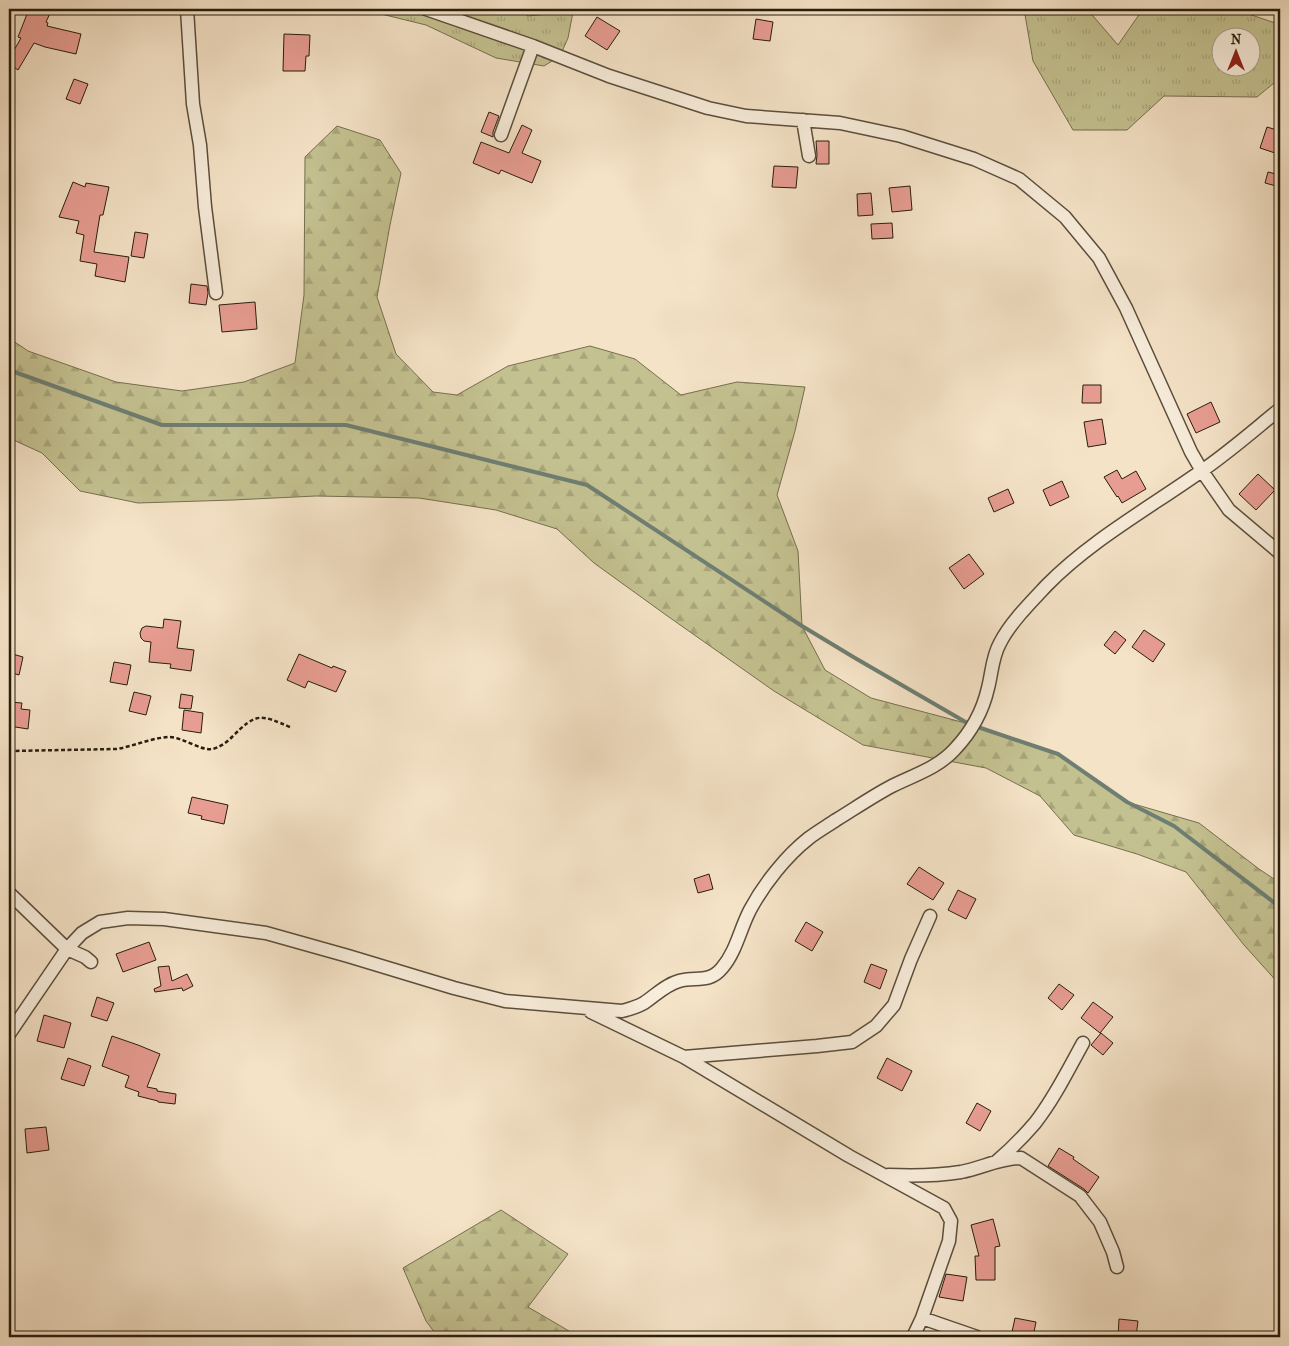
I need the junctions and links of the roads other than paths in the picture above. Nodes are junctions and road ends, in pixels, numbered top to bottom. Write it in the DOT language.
graph roads {
  1 [pos="187,9"];
  2 [pos="426,9"];
  3 [pos="533,46"];
  4 [pos="803,120"];
  5 [pos="501,135"];
  6 [pos="809,156"];
  7 [pos="216,293"];
  8 [pos="1280,409"];
  9 [pos="1202,471"];
  10 [pos="1280,553"];
  11 [pos="9,893"];
  12 [pos="930,916"];
  13 [pos="67,949"];
  14 [pos="91,962"];
  15 [pos="584,1008"];
  16 [pos="9,1034"];
  17 [pos="1083,1043"];
  18 [pos="684,1057"];
  19 [pos="996,1162"];
  20 [pos="883,1174"];
  21 [pos="1116,1267"];
  22 [pos="922,1318"];
  23 [pos="913,1337"];
  24 [pos="977,1337"];
  1 -- 7 [label="street"];
  2 -- 3 [label="street"];
  3 -- 4 [label="street"];
  3 -- 5 [label="street"];
  4 -- 6 [label="street"];
  4 -- 9 [label="street"];
  8 -- 9 [label="street"];
  9 -- 10 [label="street"];
  9 -- 15 [label="street"];
  11 -- 13 [label="street"];
  12 -- 18 [label="street"];
  13 -- 14 [label="street"];
  13 -- 15 [label="street"];
  13 -- 16 [label="street"];
  15 -- 18 [label="street"];
  17 -- 19 [label="street"];
  18 -- 20 [label="street"];
  19 -- 20 [label="street"];
  19 -- 21 [label="street"];
  20 -- 22 [label="street"];
  22 -- 23 [label="street"];
  22 -- 24 [label="street"];
}
